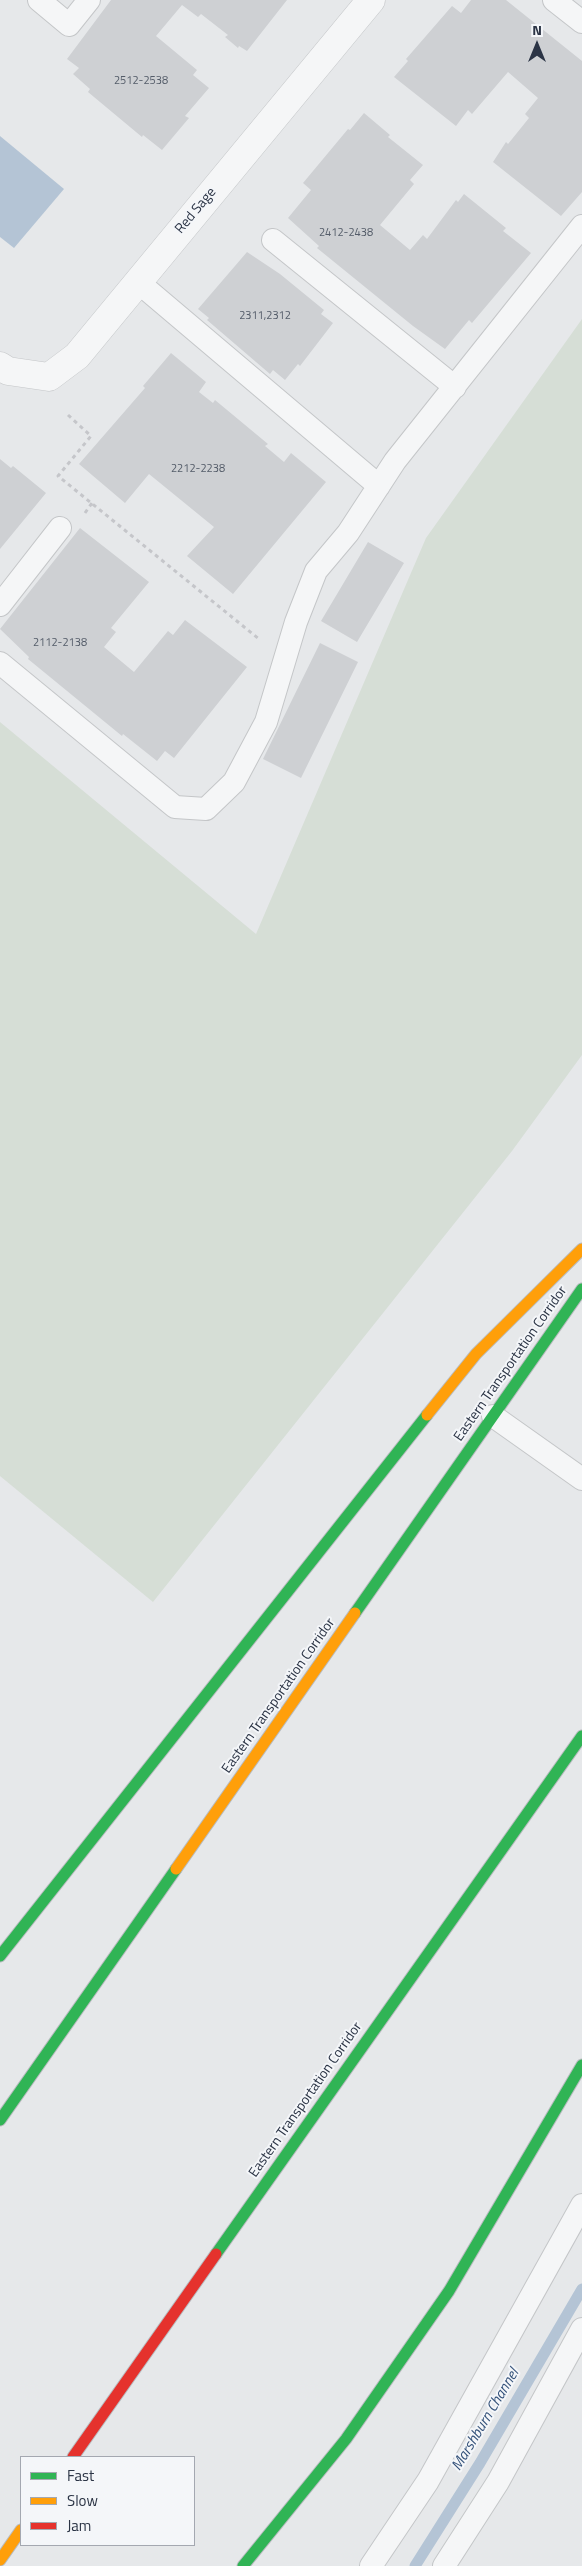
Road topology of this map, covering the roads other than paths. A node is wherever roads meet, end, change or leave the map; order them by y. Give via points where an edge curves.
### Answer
1 (39, 0) edge
2 (89, 0) edge
3 (371, 0) edge
4 (554, 0) edge
5 (582, 22) edge
6 (582, 226) edge
7 (273, 240) dead end
8 (138, 282) junction
9 (0, 366) edge
10 (454, 387) junction
11 (379, 486) junction
12 (60, 528) dead end
13 (0, 605) edge
14 (0, 663) edge
15 (582, 1249) edge
16 (582, 1289) edge
17 (493, 1416) junction
18 (582, 1480) edge
19 (582, 1736) edge
20 (0, 1956) edge
21 (582, 2065) edge
22 (0, 2120) edge
23 (582, 2205) edge
24 (582, 2329) edge
25 (74, 2456) edge
26 (20, 2531) edge
27 (0, 2560) edge
28 (243, 2566) edge
29 (371, 2566) edge
30 (444, 2566) edge

1 - 2 lane via 69,25
3 - 8 street, Red Sage
4 - 5 lane
6 - 10 lane
7 - 10 lane
8 - 9 street, Red Sage via 76,356 49,377 8,371
8 - 11 lane
10 - 11 lane
11 - 14 lane via 348,533 316,572 296,622 261,731 234,782 206,809 175,807
12 - 13 lane
15 - 20 highway via 476,1354
16 - 17 highway, Eastern Transportation Corridor
17 - 18 lane
17 - 22 highway, Eastern Transportation Corridor
19 - 25 highway, Eastern Transportation Corridor
21 - 28 highway via 449,2291 346,2439
23 - 29 lane via 428,2481
24 - 30 lane via 498,2482
26 - 27 highway

